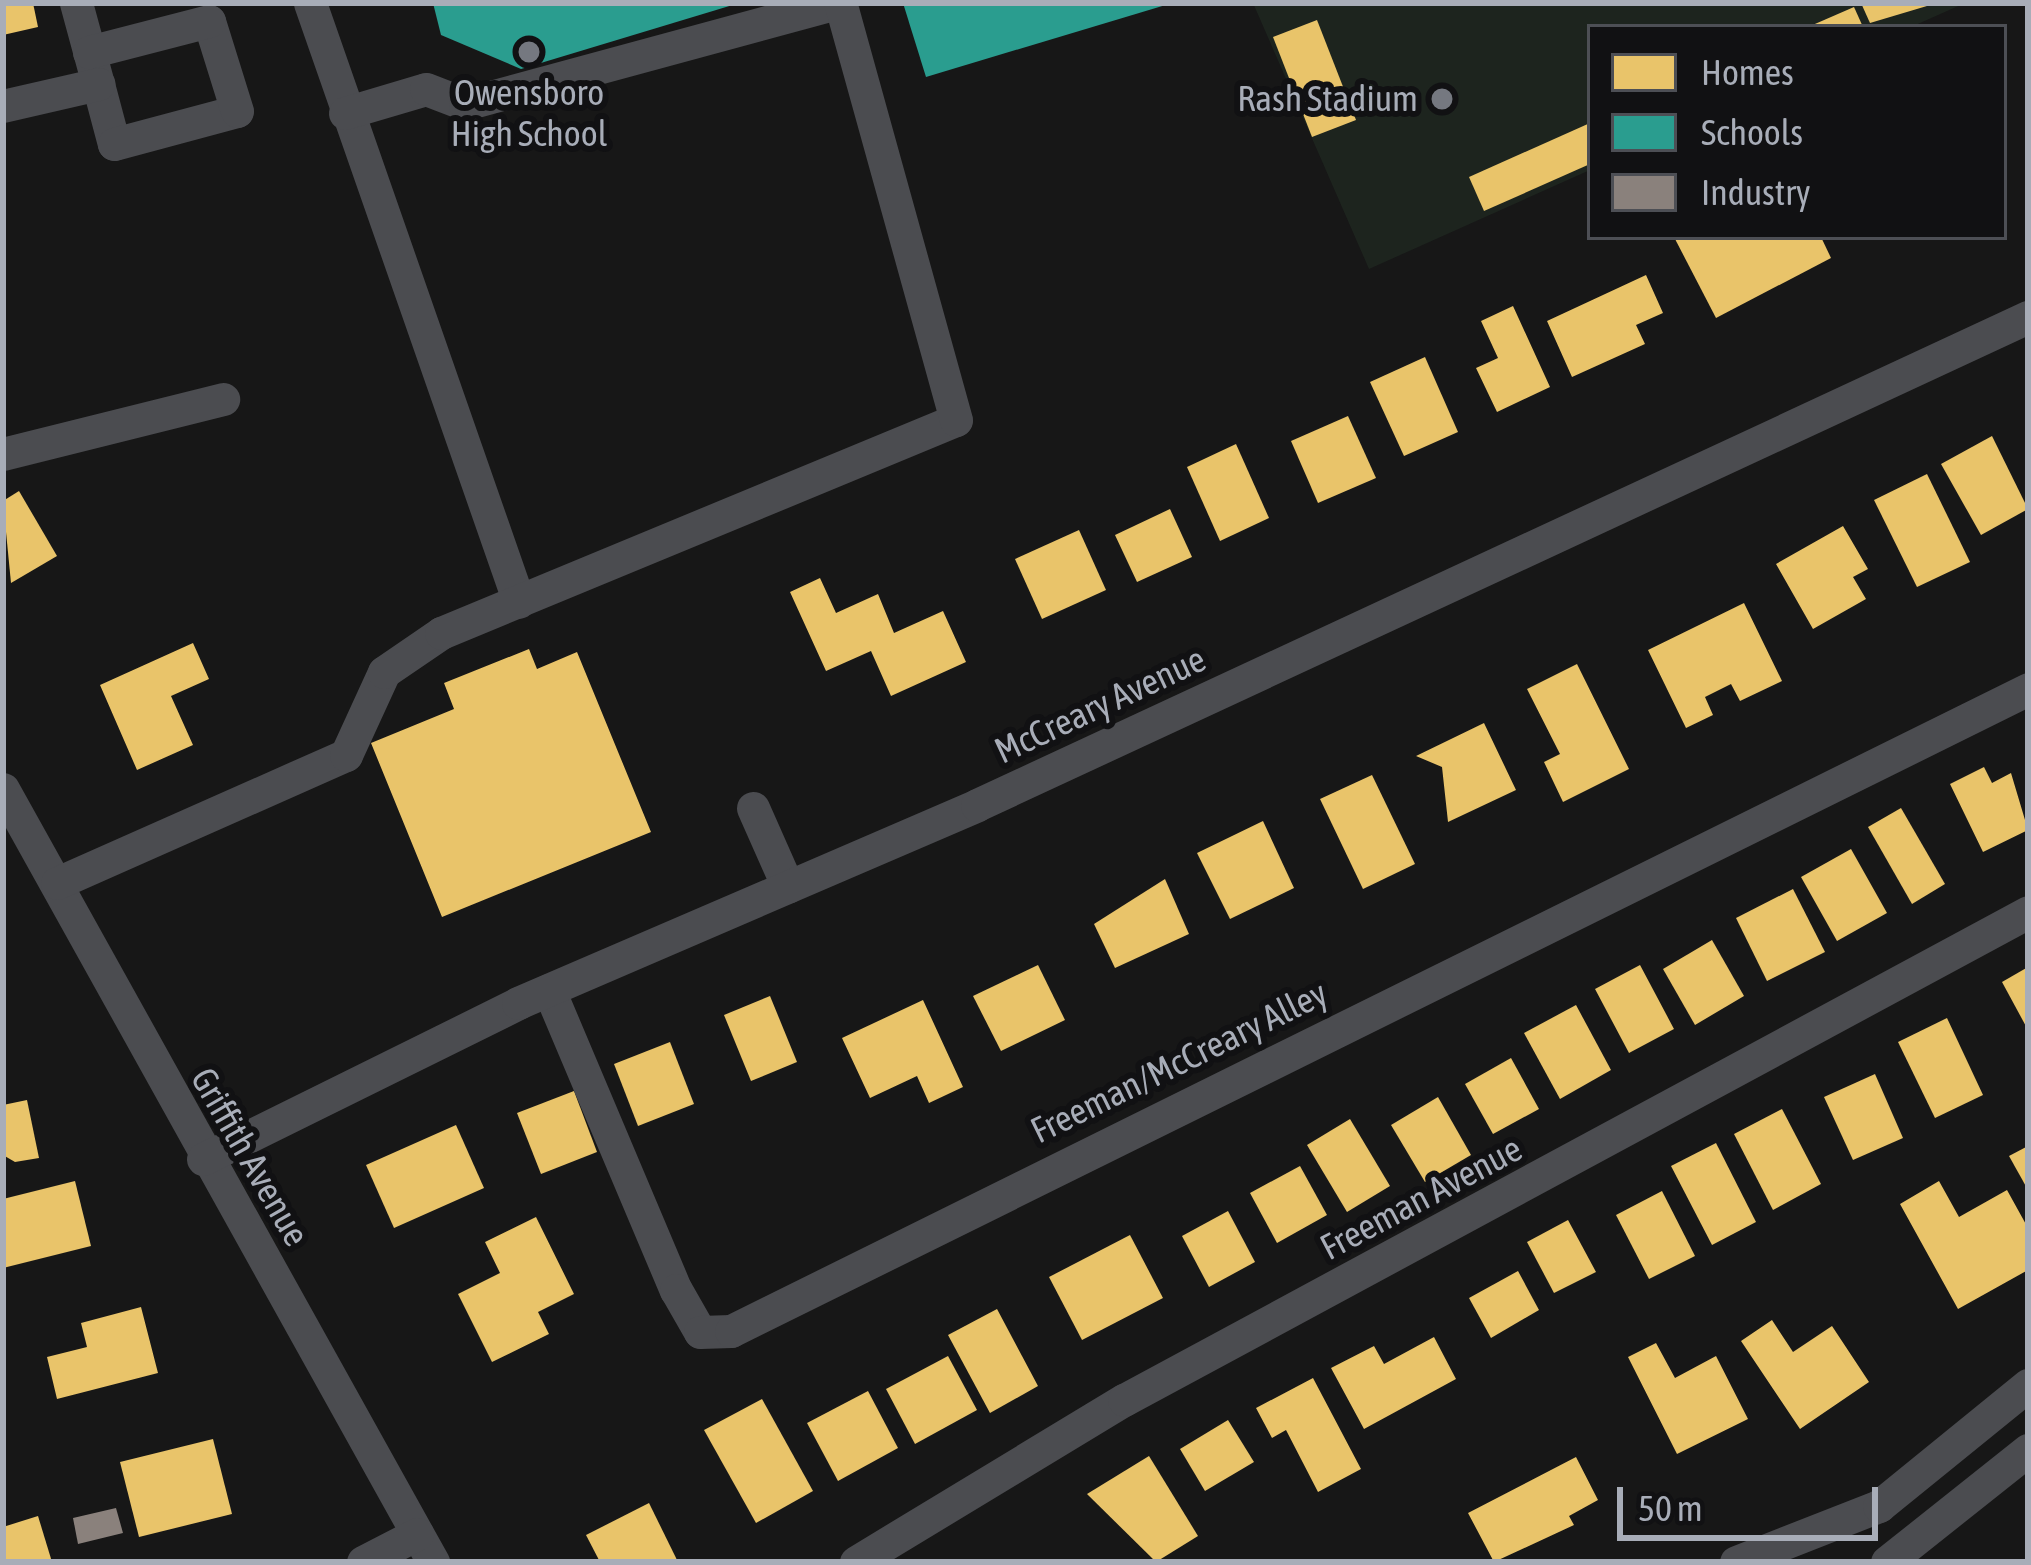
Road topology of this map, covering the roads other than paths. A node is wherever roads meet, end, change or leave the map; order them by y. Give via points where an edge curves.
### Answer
1 (76, 3) edge
2 (310, 3) edge
3 (839, 3) edge
4 (3, 106) edge
5 (345, 113) junction
6 (2028, 317) edge
7 (223, 399) dead end
8 (3, 454) edge
9 (519, 602) junction
10 (2028, 689) edge
11 (3, 789) edge
12 (753, 808) dead end
13 (57, 883) junction
14 (788, 887) junction
15 (2028, 912) edge
16 (549, 990) junction
17 (203, 1159) junction
18 (2028, 1384) edge
19 (2028, 1450) edge
20 (1905, 1485) junction
21 (1935, 1529) junction
22 (425, 1548) edge
23 (363, 1562) edge
24 (856, 1562) edge
25 (1736, 1562) edge
26 (1887, 1562) edge

1 - 4 street via 93,68
2 - 5 street
3 - 5 street via 465,104 426,89
3 - 9 street via 956,420
5 - 9 street
6 - 14 street, McCreary Avenue
7 - 8 street
9 - 13 street via 409,651 384,672 346,755 292,787
10 - 16 street, Freeman/McCreary Alley via 731,1330 700,1332 676,1290
11 - 13 street, Griffith Avenue
12 - 14 street
13 - 17 street, Griffith Avenue
14 - 16 street, McCreary Avenue
15 - 24 street, Freeman Avenue via 1124,1400
16 - 17 street, McCreary Avenue
17 - 22 street, Griffith Avenue
18 - 20 street
19 - 21 street
20 - 21 street
20 - 25 street via 1831,1532
21 - 26 street
22 - 23 street

